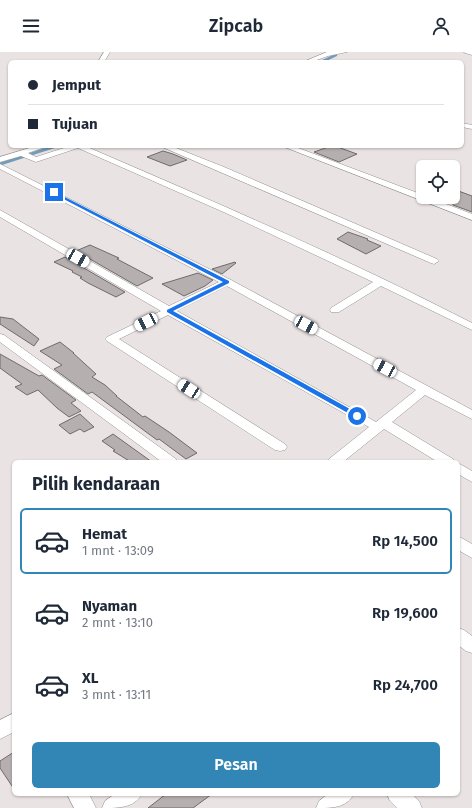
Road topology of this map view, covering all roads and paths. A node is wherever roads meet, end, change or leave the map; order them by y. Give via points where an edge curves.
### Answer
1 (467, 52) edge
2 (328, 53) edge
3 (341, 53) edge
4 (472, 53) edge
5 (311, 60) edge
6 (38, 148) edge
7 (72, 148) edge
8 (83, 148) edge
9 (169, 148) edge
10 (292, 148) edge
11 (23, 153) edge
12 (0, 160) edge
13 (0, 166) edge
14 (0, 213) edge
15 (472, 217) edge
16 (434, 261) dead end
17 (227, 282) junction
18 (381, 282) junction
19 (335, 310) dead end
20 (169, 311) junction
21 (472, 327) edge
22 (0, 337) edge
23 (425, 389) junction
24 (472, 415) edge
25 (376, 422) junction
26 (280, 447) dead end
27 (168, 460) edge
28 (337, 460) edge
29 (444, 460) edge
30 (460, 469) edge
31 (472, 477) edge
32 (460, 543) edge
33 (472, 552) edge
34 (460, 637) edge
35 (472, 646) edge
36 (12, 723) edge
37 (0, 730) edge
38 (78, 796) edge
39 (129, 796) edge
40 (341, 796) edge
41 (399, 796) edge
42 (86, 808) edge
43 (112, 808) edge
44 (326, 808) edge
45 (412, 808) edge

1 - 4 street
2 - 3 street
2 - 5 street
6 - 11 street
7 - 11 street via 36,160
8 - 18 street via 231,212
9 - 16 street
10 - 15 street
11 - 12 street
13 - 17 street
14 - 20 street
17 - 20 street
17 - 23 street
18 - 19 street
18 - 21 street
20 - 25 street
20 - 26 street via 111,339
22 - 27 street
23 - 24 street
23 - 25 street
25 - 28 street
25 - 29 street
30 - 31 street
32 - 33 street
34 - 35 street
36 - 37 street
38 - 42 street
39 - 43 street
40 - 44 street
41 - 45 street

